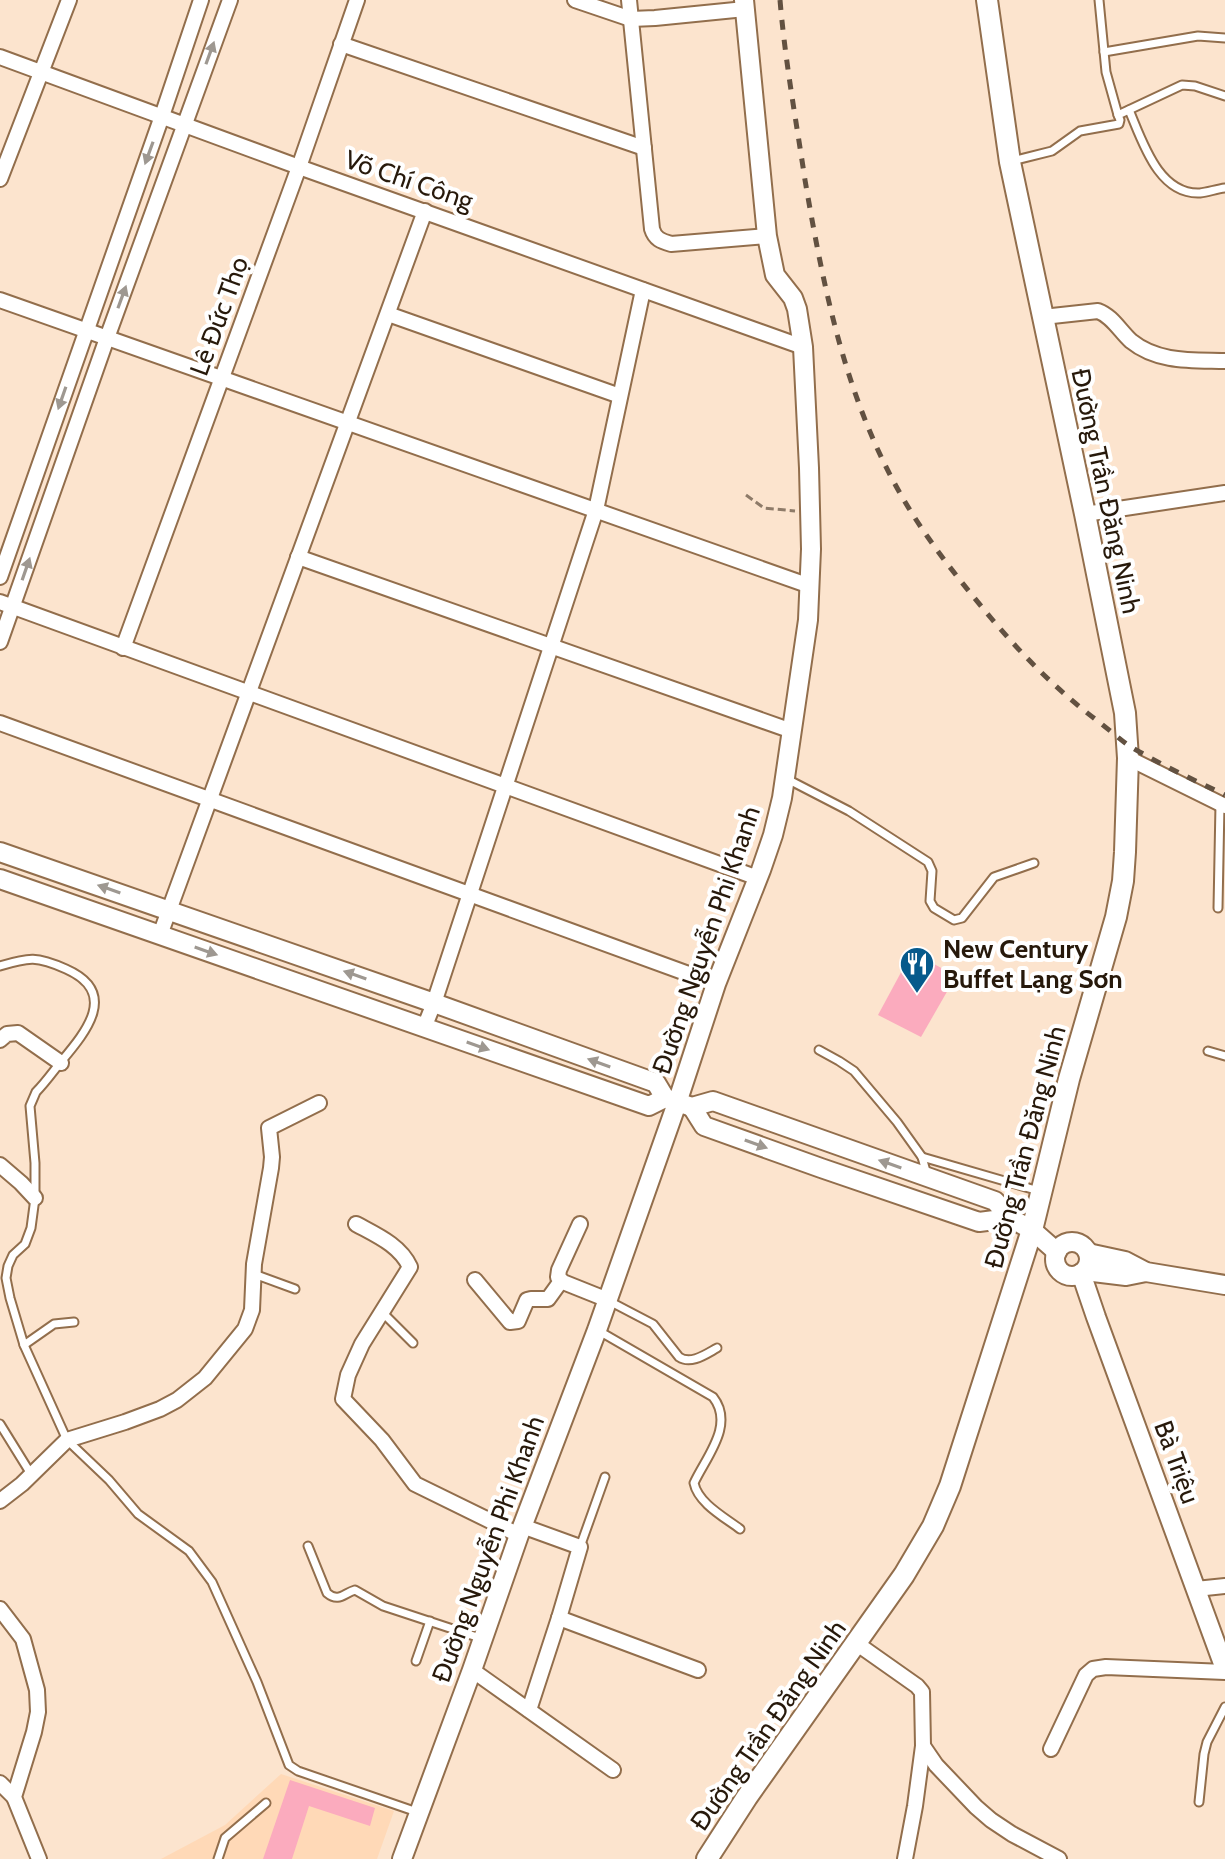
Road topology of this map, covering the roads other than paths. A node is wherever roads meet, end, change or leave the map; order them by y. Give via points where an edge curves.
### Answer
1 (69, 0) edge
2 (201, 0) edge
3 (230, 0) edge
4 (357, 0) edge
5 (575, 0) edge
6 (629, 0) edge
7 (987, 0) edge
8 (1099, 0) edge
9 (744, 4) edge
10 (631, 19) junction
11 (1225, 38) edge
12 (341, 44) junction
13 (1104, 52) junction
14 (0, 57) edge
15 (40, 72) junction
16 (1225, 96) edge
17 (1129, 110) junction
18 (1118, 115) junction
19 (162, 116) junction
20 (185, 124) junction
21 (644, 148) junction
22 (1010, 162) junction
23 (299, 167) junction
24 (0, 179) edge
25 (1225, 188) edge
26 (425, 211) junction
27 (767, 236) junction
28 (643, 290) junction
29 (0, 300) edge
30 (388, 314) junction
31 (1043, 317) junction
32 (86, 330) junction
33 (107, 338) junction
34 (803, 347) junction
35 (1225, 361) edge
36 (222, 378) junction
37 (620, 396) junction
38 (348, 422) junction
39 (1225, 493) edge
40 (596, 510) junction
41 (1085, 514) junction
42 (298, 557) junction
43 (0, 577) edge
44 (810, 586) junction
45 (6, 605) edge
46 (0, 642) edge
47 (551, 646) junction
48 (123, 648) junction
49 (248, 694) junction
50 (0, 723) edge
51 (792, 731) junction
52 (1128, 758) junction
53 (785, 778) junction
54 (505, 786) junction
55 (210, 799) junction
56 (1222, 805) edge
57 (0, 852) edge
58 (1034, 863) dead end
59 (758, 878) junction
60 (0, 879) edge
61 (470, 894) junction
62 (1218, 908) dead end
63 (169, 910) junction
64 (160, 935) junction
65 (0, 966) edge
66 (716, 984) junction
67 (434, 1003) junction
68 (424, 1028) junction
69 (0, 1040) edge
70 (819, 1050) dead end
71 (1208, 1051) dead end
72 (1225, 1056) edge
73 (61, 1063) junction
74 (319, 1103) dead end
75 (678, 1103) junction
76 (922, 1157) junction
77 (0, 1165) edge
78 (927, 1177) junction
79 (1042, 1192) junction
80 (35, 1198) junction
81 (1010, 1218) junction
82 (356, 1224) dead end
83 (580, 1224) dead end
84 (1032, 1230) junction
85 (1057, 1252) junction
86 (1085, 1266) junction
87 (254, 1274) junction
88 (475, 1280) dead end
89 (561, 1281) junction
90 (1225, 1285) edge
91 (295, 1289) dead end
92 (608, 1300) junction
93 (382, 1312) junction
94 (74, 1322) dead end
95 (597, 1330) junction
96 (413, 1343) dead end
97 (24, 1345) junction
98 (717, 1348) dead end
99 (0, 1424) edge
100 (67, 1440) junction
101 (31, 1474) junction
102 (605, 1477) dead end
103 (0, 1501) edge
104 (740, 1529) dead end
105 (520, 1531) junction
106 (308, 1546) dead end
107 (580, 1547) junction
108 (1225, 1586) edge
109 (1196, 1589) junction
110 (0, 1609) edge
111 (559, 1618) junction
112 (430, 1621) junction
113 (482, 1639) junction
114 (856, 1643) junction
115 (416, 1661) dead end
116 (472, 1670) junction
117 (698, 1670) dead end
118 (1225, 1671) edge
119 (1225, 1707) edge
120 (529, 1710) junction
121 (923, 1746) junction
122 (1051, 1749) dead end
123 (613, 1770) dead end
124 (0, 1783) edge
125 (14, 1797) junction
126 (1199, 1802) dead end
127 (266, 1803) dead end
128 (419, 1813) junction
129 (39, 1859) edge
130 (218, 1859) edge
131 (402, 1859) edge
132 (707, 1859) edge
133 (905, 1859) edge
134 (1059, 1859) edge

1 - 15 street
2 - 19 street
20 -> 3 street
4 - 12 street, Lê Đức Thọ
5 - 10 street
6 - 10 street
7 - 22 main road, Đường Trần Đăng Ninh
8 - 13 lane
9 - 10 street
9 - 27 street, Đường Nguyễn Phi Khanh
10 - 21 street
11 - 13 lane via 1198,36
12 - 21 street
12 - 23 street, Lê Đức Thọ
13 - 18 lane
14 - 15 street, Võ Chí Công
15 - 19 street, Võ Chí Công
15 - 24 street
16 - 17 lane via 1182,85
17 - 18 lane
17 - 25 lane via 1147,152 1169,182 1199,193
18 - 22 lane via 1119,124 1080,131 1052,151
19 - 20 street, Võ Chí Công
19 -> 32 street
20 - 23 street, Võ Chí Công
33 -> 20 street
21 - 27 street via 652,229 658,240 671,244
22 - 31 main road, Đường Trần Đăng Ninh
23 - 26 street, Võ Chí Công
23 - 36 street, Lê Đức Thọ
26 - 28 street, Võ Chí Công
26 - 30 street
27 - 34 street, Đường Nguyễn Phi Khanh via 775,275 797,309
28 - 34 street, Võ Chí Công
28 - 37 street
29 - 32 street
30 - 37 street
30 - 38 street
31 - 35 street via 1098,311 1150,352 1176,360
31 - 41 main road, Đường Trần Đăng Ninh
32 - 33 street
32 -> 43 street
33 - 36 street
45 -> 33 street
34 - 44 street, Đường Nguyễn Phi Khanh
36 - 38 street
36 - 48 street, Lê Đức Thọ
37 - 40 street
38 - 40 street
38 - 42 street
39 - 41 street
40 - 44 street
40 - 47 street
41 - 52 main road, Đường Trần Đăng Ninh via 1125,713
42 - 47 street
42 - 49 street
44 - 51 street, Đường Nguyễn Phi Khanh
45 - 46 street
45 - 48 street
47 - 51 street
47 - 54 street
48 - 49 street
49 - 54 street
49 - 55 street
50 - 55 street
51 - 53 street, Đường Nguyễn Phi Khanh
52 - 56 street
52 - 79 main road, Đường Trần Đăng Ninh via 1123,881 1116,917
53 - 58 lane via 928,862 930,901 954,920 962,918 994,877
53 - 59 street, Đường Nguyễn Phi Khanh
54 - 59 street
54 - 61 street
55 - 61 street
55 - 63 street
56 - 62 lane
63 -> 57 street
59 - 66 street, Đường Nguyễn Phi Khanh
60 - 64 street
61 - 66 street
61 - 67 street
63 - 64 street
67 -> 63 street
64 -> 68 street
65 - 73 lane via 39,959 90,985 92,1018
66 - 75 street, Đường Nguyễn Phi Khanh
67 - 68 street
75 -> 67 street via 656,1083
68 -> 75 street via 649,1106
69 - 73 street via 18,1033
70 - 76 lane via 854,1071
71 - 72 lane
73 - 80 lane via 31,1102
74 - 87 street via 269,1128 272,1157
78 -> 75 street via 713,1101
75 -> 81 street via 704,1126 821,1168 979,1222
75 - 92 street, Đường Nguyễn Phi Khanh
76 - 78 lane
76 - 79 lane
77 - 80 street
78 - 81 street via 995,1201
79 - 84 main road, Đường Trần Đăng Ninh
80 - 97 lane via 29,1237 13,1255 6,1278
81 - 84 street
82 - 93 street via 388,1242 409,1264
83 - 89 street via 559,1270
84 - 85 street
84 - 114 main road, Đường Trần Đăng Ninh via 943,1505 920,1550
85 - 86 street via 1059,1269 1069,1276
85 - 86 street via 1072,1242 1084,1246
86 - 90 street via 1125,1261 1146,1272
86 - 109 street, Bà Triệu via 1096,1317
87 - 91 lane
87 - 100 street via 245,1329 205,1378 160,1409
88 - 89 street via 514,1323 527,1300 548,1299
89 - 92 street
92 - 95 street, Đường Nguyễn Phi Khanh
92 - 98 lane via 653,1324 684,1360
93 - 96 lane
93 - 105 street via 352,1363 343,1399 415,1484
94 - 97 lane via 54,1324
95 - 104 lane via 718,1403 719,1431 695,1489
95 - 105 street, Đường Nguyễn Phi Khanh
97 - 100 lane
99 - 101 lane
100 - 101 street
100 - 128 lane via 138,1514 189,1551 212,1582 289,1765
101 - 103 street
102 - 107 lane
105 - 107 street
105 - 113 street, Đường Nguyễn Phi Khanh
106 - 112 lane via 332,1597 355,1590 383,1606
107 - 111 street
108 - 109 street
109 - 118 street, Bà Triệu
110 - 125 street via 23,1639 37,1690 34,1732
111 - 117 street
111 - 120 street
112 - 113 lane
112 - 115 lane
113 - 116 street, Đường Nguyễn Phi Khanh
114 - 121 street via 922,1692
114 - 132 main road, Đường Trần Đăng Ninh
116 - 120 street
116 - 128 street, Đường Nguyễn Phi Khanh
118 - 122 street via 1093,1669
119 - 126 lane via 1207,1742
120 - 123 street
121 - 133 street
121 - 134 street via 949,1781 991,1820
124 - 125 street
125 - 129 street
127 - 130 lane via 225,1838
128 - 131 street, Đường Nguyễn Phi Khanh

